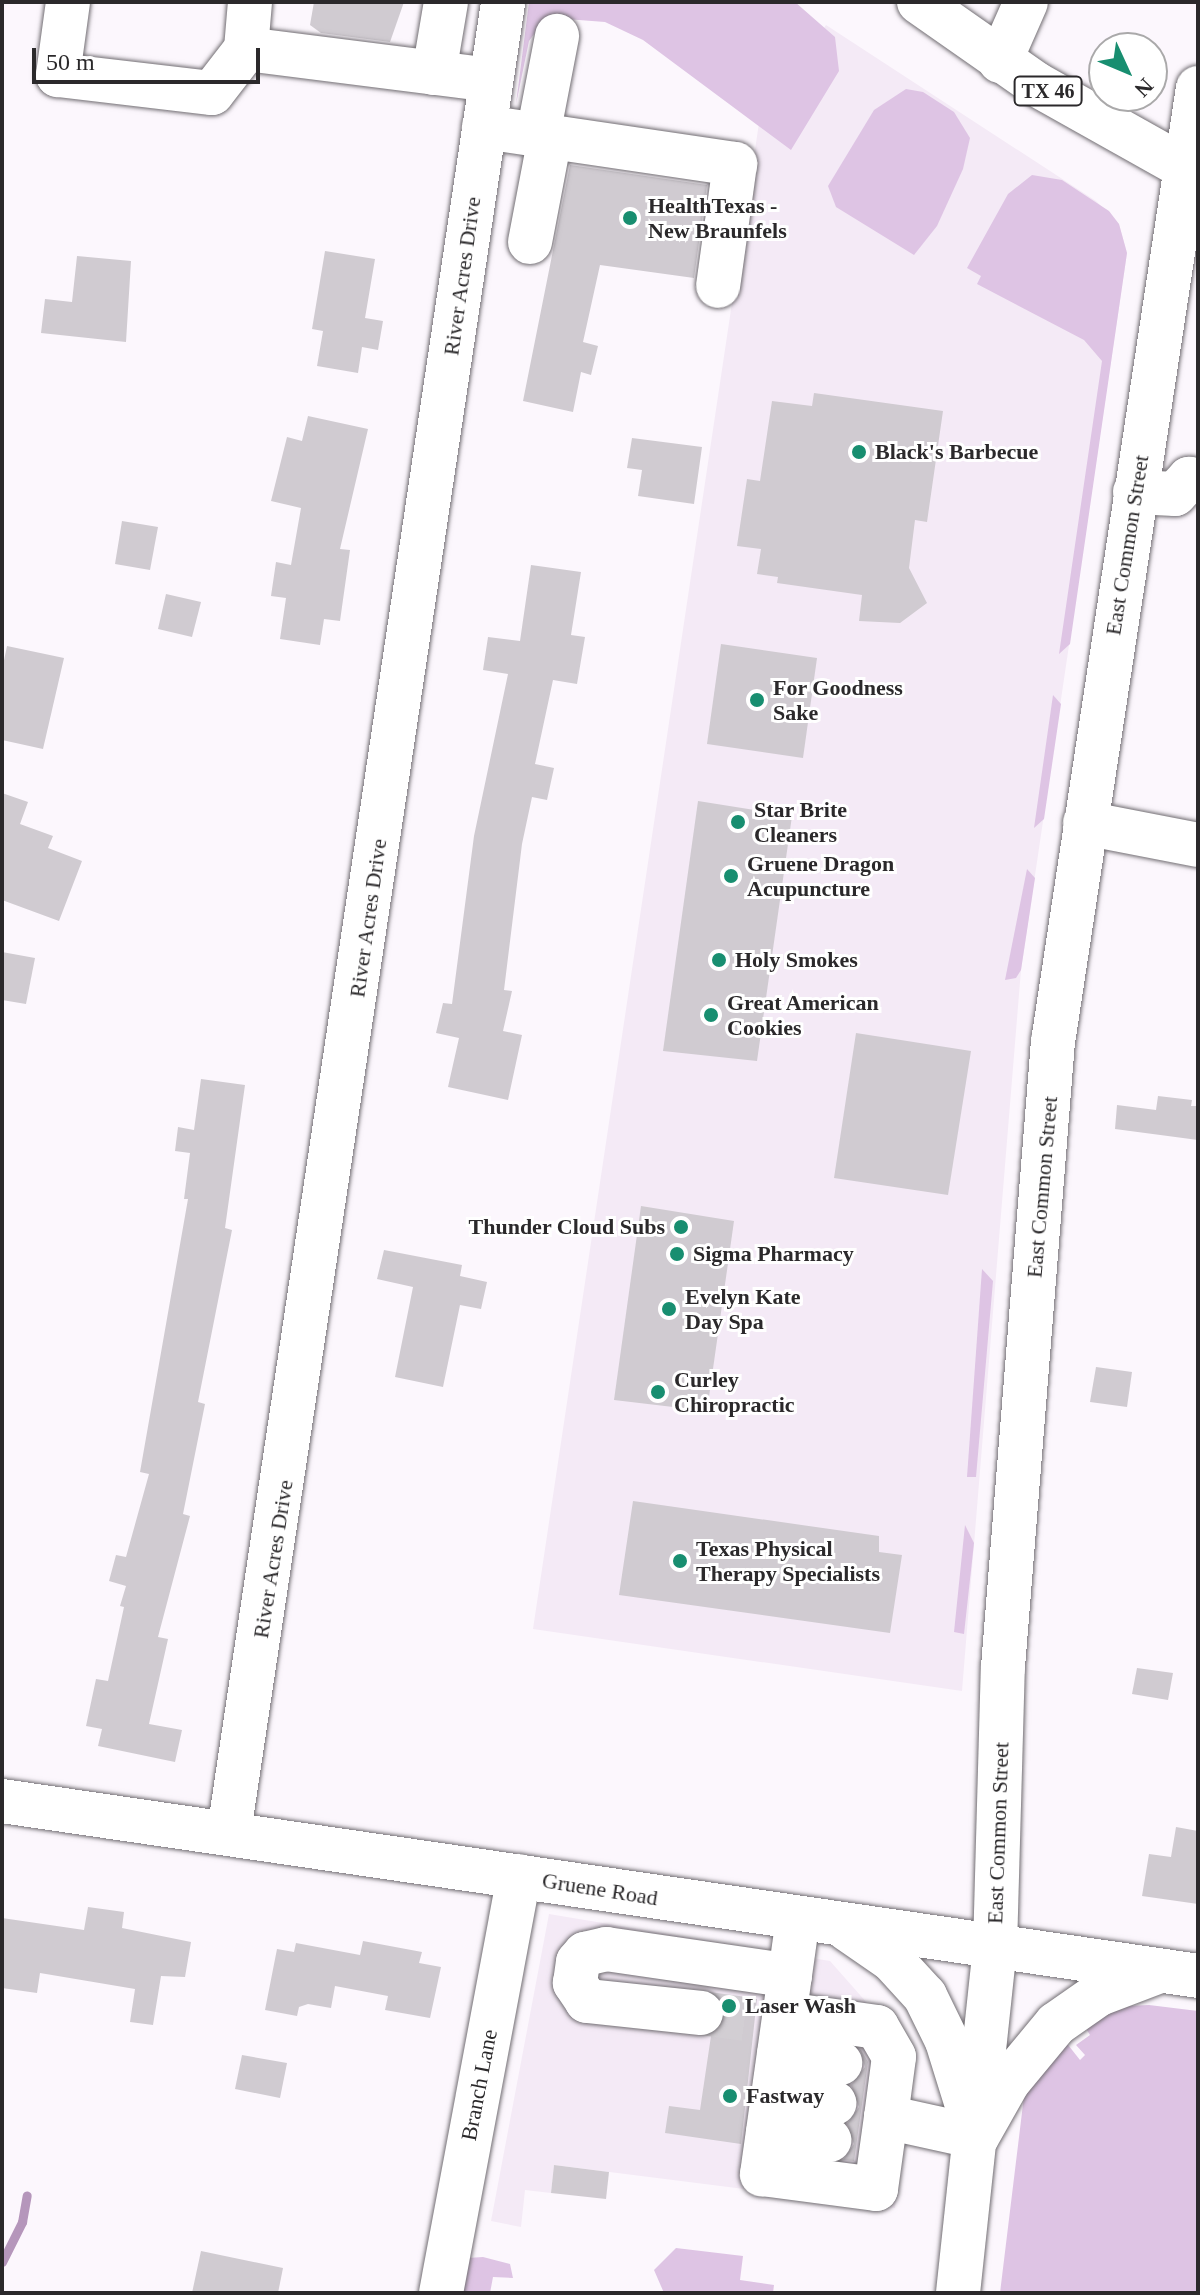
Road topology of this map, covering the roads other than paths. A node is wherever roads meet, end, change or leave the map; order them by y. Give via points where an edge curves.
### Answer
1 (68, 2) edge
2 (250, 2) edge
3 (446, 2) edge
4 (503, 2) edge
5 (919, 2) edge
6 (1026, 2) edge
7 (557, 36) dead end
8 (246, 49) junction
9 (1000, 61) junction
10 (434, 73) junction
11 (491, 80) junction
12 (1198, 88) edge
13 (484, 127) junction
14 (544, 136) junction
15 (1192, 171) edge
16 (530, 242) dead end
17 (718, 286) dead end
18 (1177, 493) edge
19 (1085, 823) junction
20 (1198, 845) edge
21 (2, 1801) edge
22 (229, 1832) junction
23 (519, 1876) junction
24 (818, 1921) junction
25 (995, 1948) junction
26 (1179, 1973) edge
27 (701, 2013) tunnel mouth
28 (775, 2056) junction
29 (862, 2106) junction
30 (977, 2137) junction
31 (441, 2293) edge
32 (958, 2293) edge

1 - 8 street via 58,75 212,93
2 - 8 street
3 - 10 street
4 - 11 street, River Acres Drive
5 - 9 street, TX 46
6 - 9 street
7 - 14 street
8 - 10 street
9 - 15 street, TX 46
10 - 11 street
11 - 13 street, River Acres Drive
12 - 15 street, East Common Street
13 - 14 street
13 - 22 street, River Acres Drive
14 - 16 street
14 - 17 street via 735,164
15 - 18 street, East Common Street
18 - 19 street, East Common Street
19 - 20 street
19 - 25 street, East Common Street via 1053,1042 1007,1620
21 - 22 street, Gruene Road
22 - 23 street, Gruene Road
23 - 24 street, Gruene Road
23 - 31 street, Branch Lane
24 - 25 street, Gruene Road
24 - 28 street
24 - 30 street via 875,1945 925,1996 947,2041
25 - 26 street, Gruene Road
25 - 30 street, East Common Street
26 - 30 street via 1099,1994 1056,2024 1008,2082
27 - 28 street via 587,2001 575,1983 578,1962 585,1954 606,1949
28 - 29 street
28 - 29 street via 877,2027
28 - 29 street via 762,2174 876,2189
29 - 30 street
30 - 32 street, East Common Street

